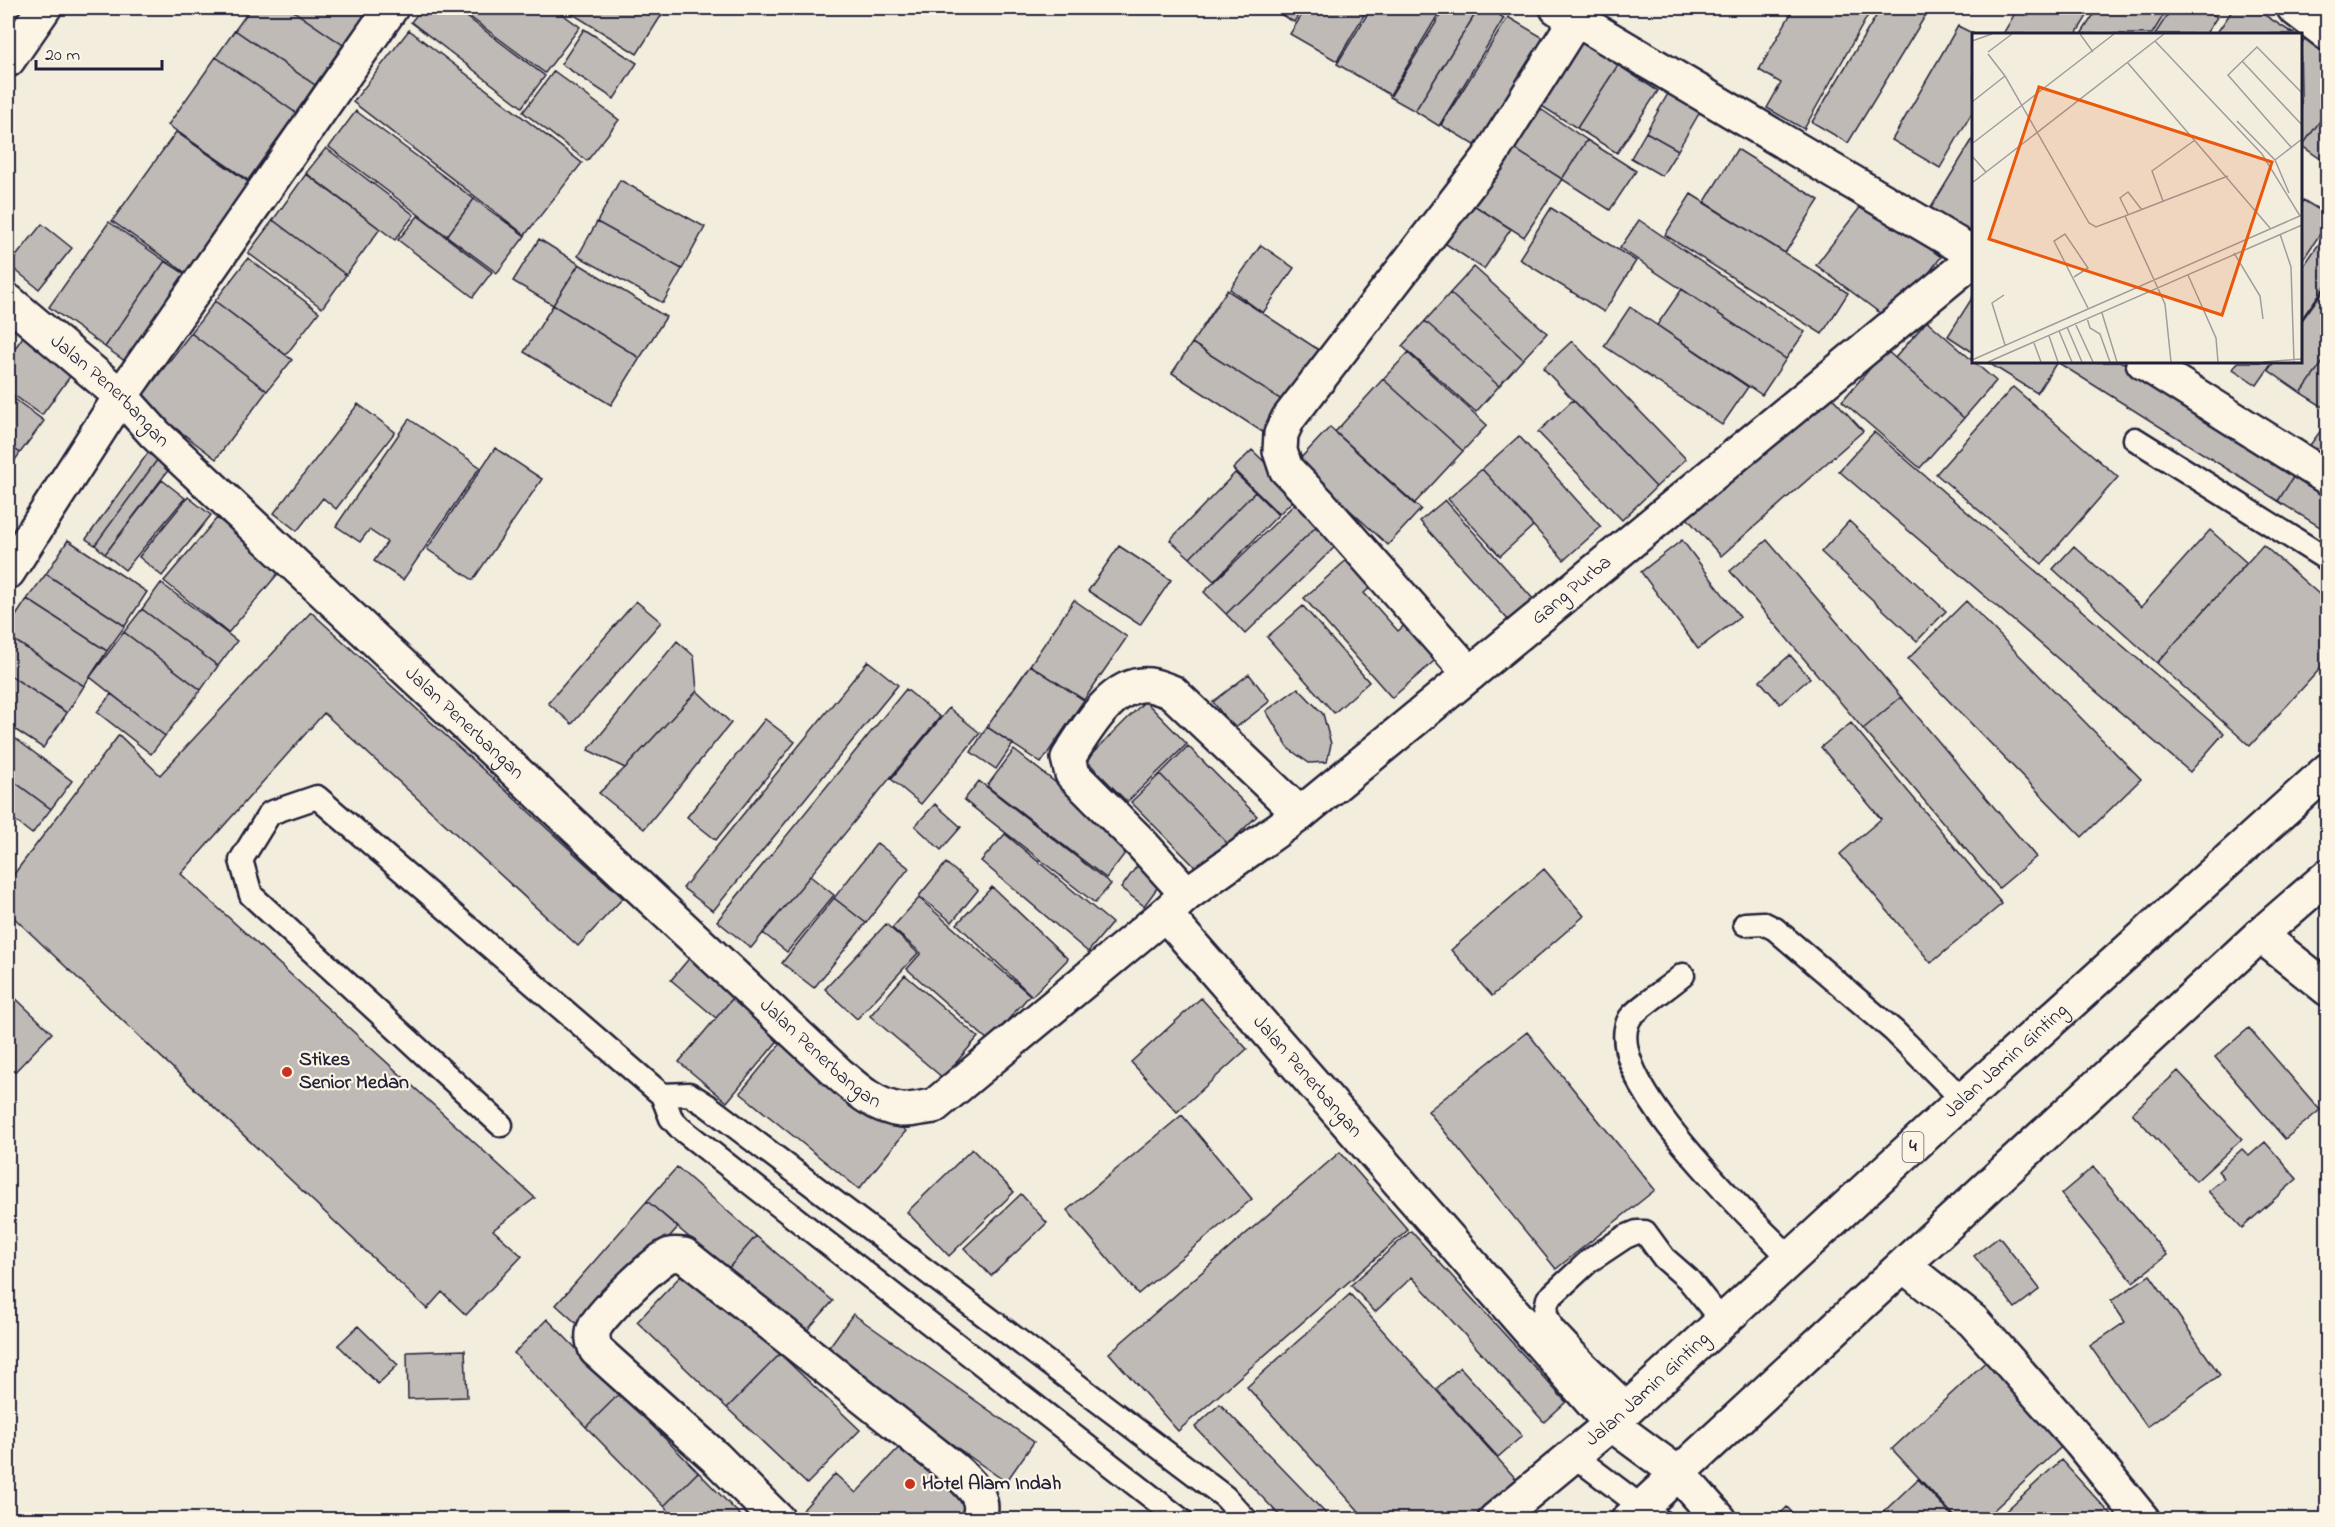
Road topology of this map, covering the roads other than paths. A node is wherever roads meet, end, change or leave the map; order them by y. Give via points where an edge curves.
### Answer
1 (392, 8) edge
2 (2294, 8) edge
3 (40, 10) edge
4 (1566, 13) edge
5 (2328, 34) edge
6 (8, 60) edge
7 (1972, 255) edge
8 (1972, 258) edge
9 (8, 301) edge
10 (2145, 363) edge
11 (121, 396) junction
12 (2135, 439) dead end
13 (2328, 478) edge
14 (2328, 560) edge
15 (8, 572) edge
16 (1470, 674) junction
17 (2328, 770) edge
18 (1300, 814) junction
19 (2328, 876) edge
20 (1176, 904) junction
21 (1745, 924) dead end
22 (2260, 935) junction
23 (1683, 975) dead end
24 (2328, 989) edge
25 (662, 1095) junction
26 (1963, 1100) junction
27 (501, 1125) dead end
28 (1791, 1259) junction
29 (1904, 1266) junction
30 (1722, 1321) junction
31 (1621, 1415) junction
32 (1573, 1455) junction
33 (1679, 1474) junction
34 (1643, 1515) edge
35 (778, 1520) edge
36 (978, 1520) edge
37 (1181, 1520) edge
38 (1246, 1520) edge
39 (1495, 1520) edge
40 (1720, 1520) edge
41 (2144, 1520) edge

1 - 11 main road
2 - 5 main road
3 - 6 main road
4 - 7 main road
4 - 16 main road via 1488,159 1288,419 1281,434 1280,451 1286,469
8 - 16 main road, Gang Purba
9 - 11 main road, Jalan Penerbangan
10 - 13 main road
11 - 15 main road
11 - 20 main road, Jalan Penerbangan via 155,434 830,1066 878,1103 901,1110 934,1106
12 - 14 lane
16 - 18 main road, Gang Purba
17 - 26 main road, Jalan Jamin Ginting / 4
18 - 20 main road, Gang Purba
18 - 20 main road via 1172,692 1148,685 1122,690 1094,718 1068,758 1068,766 1087,791 1140,842
19 - 22 main road
20 - 31 main road, Jalan Penerbangan
21 - 26 lane via 1758,922 1775,929 1894,1031
22 - 24 main road
22 - 29 main road
23 - 28 lane via 1630,1018 1626,1037 1628,1059 1656,1111 1714,1181
25 - 27 lane via 317,797 270,813 241,860 251,895
25 - 37 lane via 671,1118 680,1128
25 - 38 lane via 689,1094 708,1106 1225,1497
26 - 28 main road, Jalan Jamin Ginting / 4
28 - 30 main road, Jalan Jamin Ginting / 4
29 - 33 main road
29 - 41 main road via 1973,1321
30 - 31 main road, Jalan Jamin Ginting / 4
30 - 31 lane via 1645,1232 1625,1237 1589,1261 1548,1299 1545,1312 1552,1328
31 - 32 main road, Jalan Jamin Ginting / 4
31 - 33 main road, Jalan Penerbangan
32 - 34 lane
32 - 39 main road, Jalan Jamin Ginting / 4
33 - 34 main road
33 - 40 main road, Jalan Penerbangan
35 - 36 main road via 715,1457 596,1350 592,1339 602,1318 670,1255 684,1255 955,1470 974,1487 982,1502

